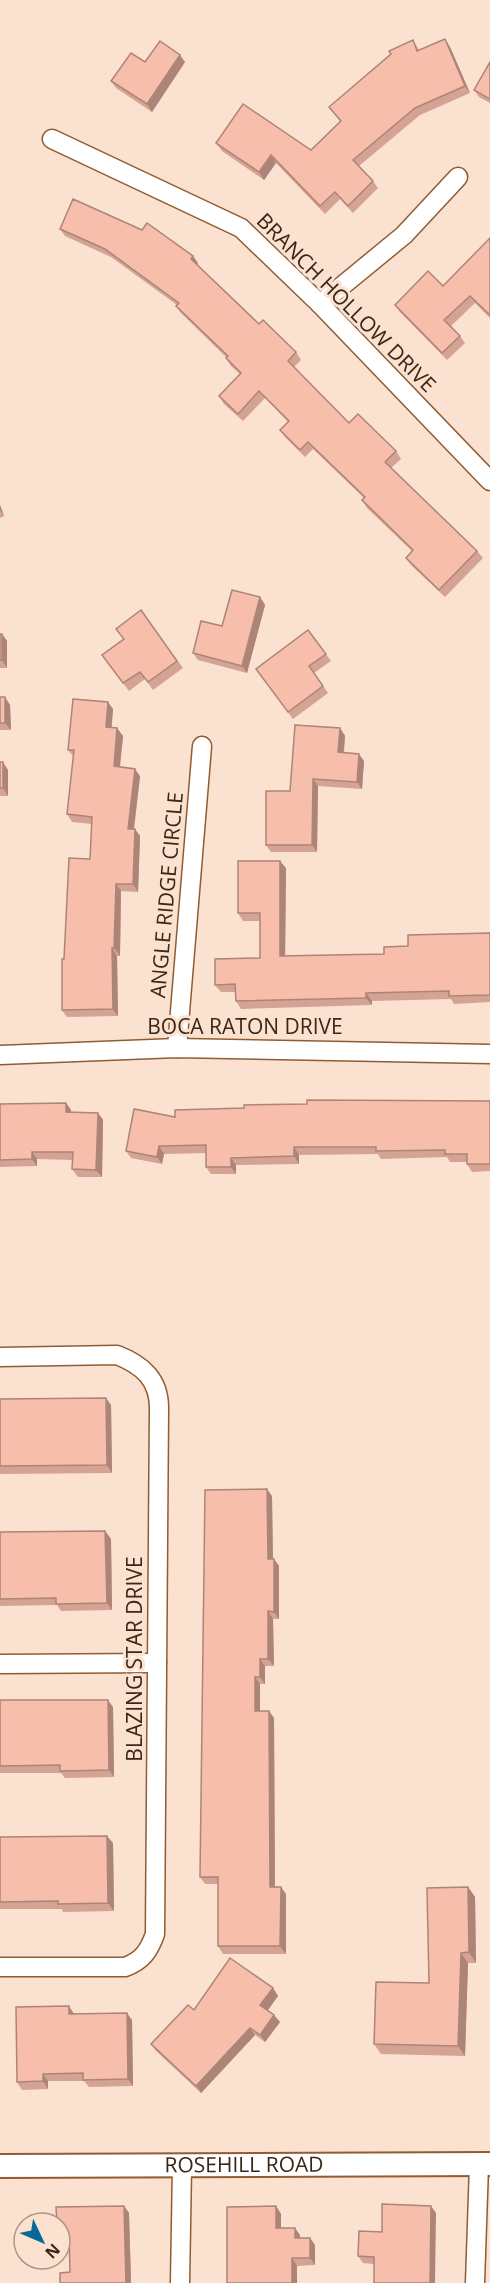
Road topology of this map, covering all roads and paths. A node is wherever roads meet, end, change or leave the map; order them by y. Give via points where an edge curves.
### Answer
1 (52, 139) dead end
2 (458, 177) dead end
3 (320, 304) junction
4 (490, 481) edge
5 (202, 746) dead end
6 (177, 1048) junction
7 (490, 1054) edge
8 (0, 1055) edge
9 (0, 1357) edge
10 (157, 1663) junction
11 (0, 1664) edge
12 (0, 1967) edge
13 (485, 2165) edge
14 (0, 2166) edge
15 (182, 2167) junction
16 (180, 2283) edge
17 (475, 2283) edge

1 - 3 street, BRANCH HOLLOW DRIVE via 241,228
2 - 3 street via 404,235
3 - 4 street, BRANCH HOLLOW DRIVE
5 - 6 street, ANGLE RIDGE CIRCLE
6 - 7 street, BOCA RATON DRIVE
6 - 8 street, BOCA RATON DRIVE
9 - 10 street, BLAZING STAR DRIVE via 117,1356 142,1368 153,1379 159,1393
10 - 11 street
10 - 12 street, BLAZING STAR DRIVE via 155,1934 145,1954 137,1963 125,1967
13 - 15 street, ROSEHILL ROAD
13 - 17 street
14 - 15 street, ROSEHILL ROAD
15 - 16 street

